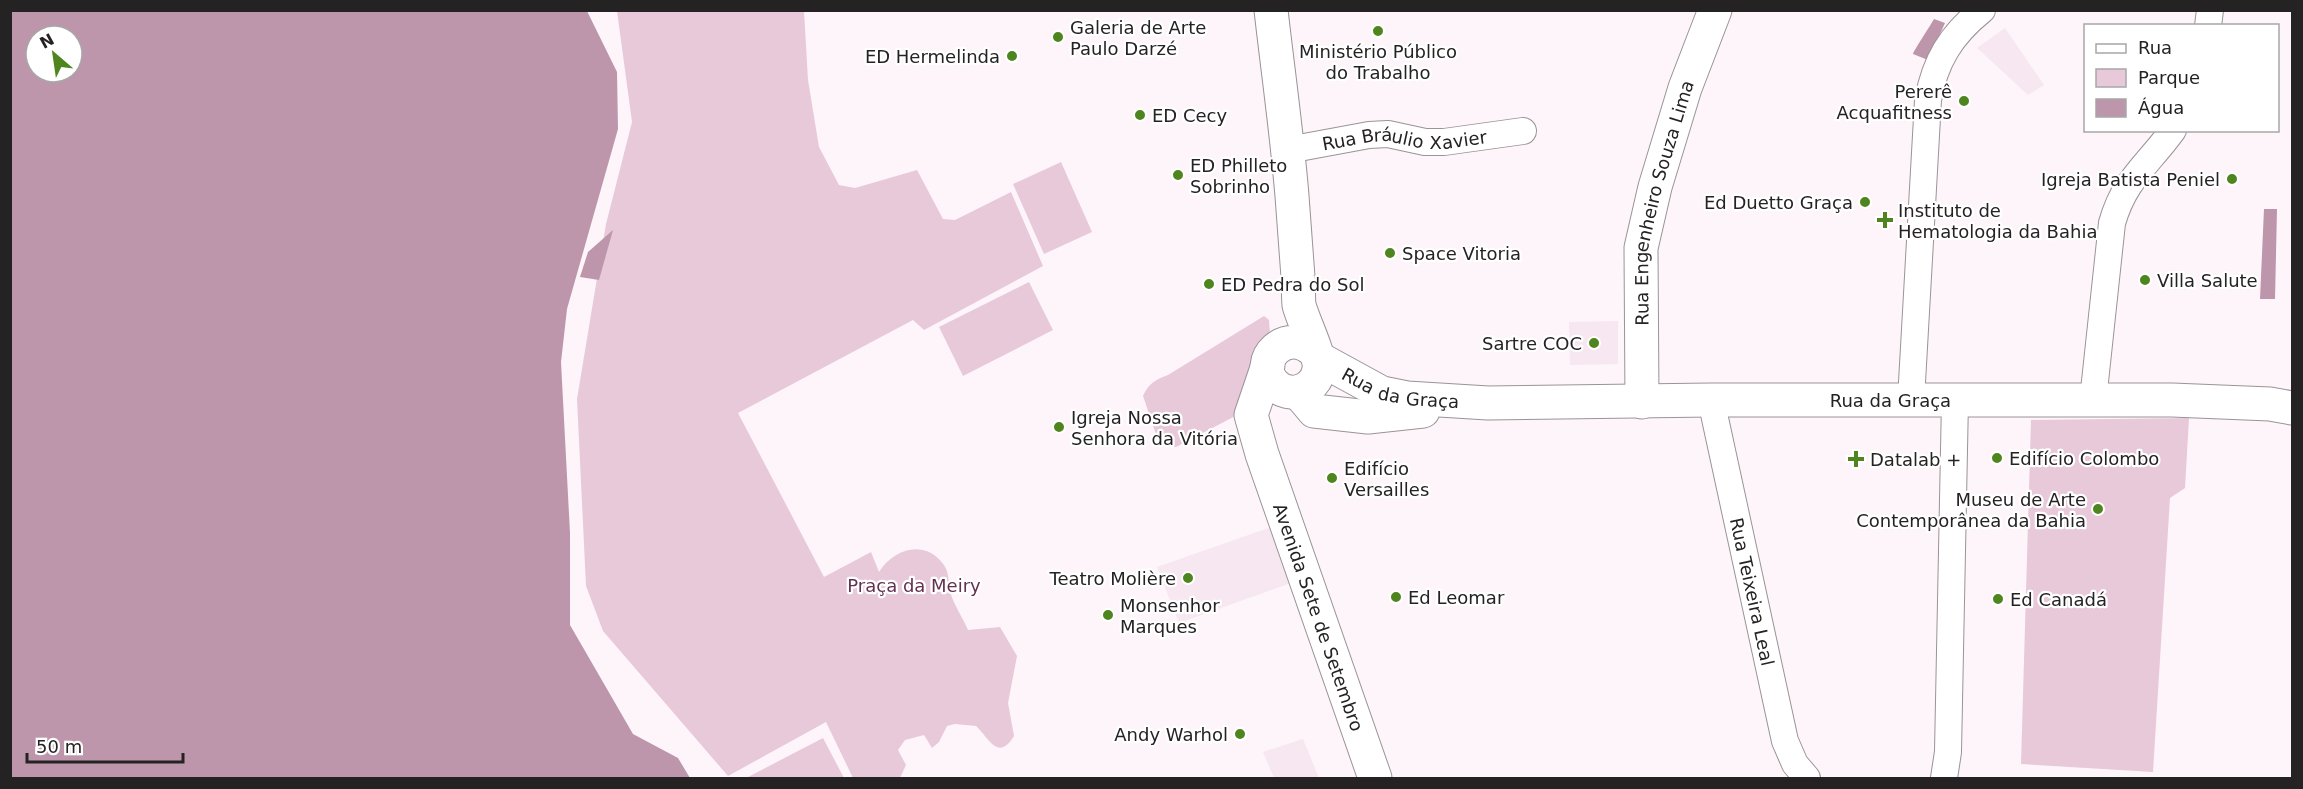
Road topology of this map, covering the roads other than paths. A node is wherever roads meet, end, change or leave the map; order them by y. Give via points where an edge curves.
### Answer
1 (1271, 10) edge
2 (1715, 10) edge
3 (1982, 10) edge
4 (1523, 131) dead end
5 (2171, 132) edge
6 (1288, 150) junction
7 (1299, 303) junction
8 (1316, 355) junction
9 (1271, 357) junction
10 (1293, 392) junction
11 (1711, 400) junction
12 (1911, 400) junction
13 (1955, 400) junction
14 (2093, 400) junction
15 (1642, 402) junction
16 (1488, 404) junction
17 (2292, 408) edge
18 (1262, 454) junction
19 (1375, 778) edge
20 (1807, 778) edge
21 (1944, 778) edge

1 - 6 main road
2 - 15 main road, Rua Engenheiro Souza Lima via 1685,88 1641,248
3 - 12 street via 1950,42 1933,73 1928,100
4 - 6 street, Rua Bráulio Xavier via 1444,142 1369,135
5 - 14 street via 2128,183 2112,223
6 - 7 main road
7 - 8 main road
7 - 9 main road, Avenida Sete de Setembro
8 - 9 main road via 1307,345 1290,341
8 - 10 main road via 1319,367 1313,383
8 - 16 main road, Rua da Graça via 1382,393
9 - 10 main road via 1271,379 1281,389
9 - 18 main road, Avenida Sete de Setembro via 1251,415
10 - 16 main road, Rua da Graça via 1314,411 1368,417
10 - 18 main road via 1269,430
11 - 12 main road, Rua da Graça
11 - 15 main road, Rua da Graça
11 - 20 street, Rua Teixeira Leal via 1785,741 1795,764
12 - 13 main road, Rua da Graça
13 - 14 main road, Rua da Graça
13 - 21 street via 1948,752
14 - 17 main road, Rua da Graça via 2212,400
15 - 16 main road, Rua da Graça
18 - 19 main road, Avenida Sete de Setembro

